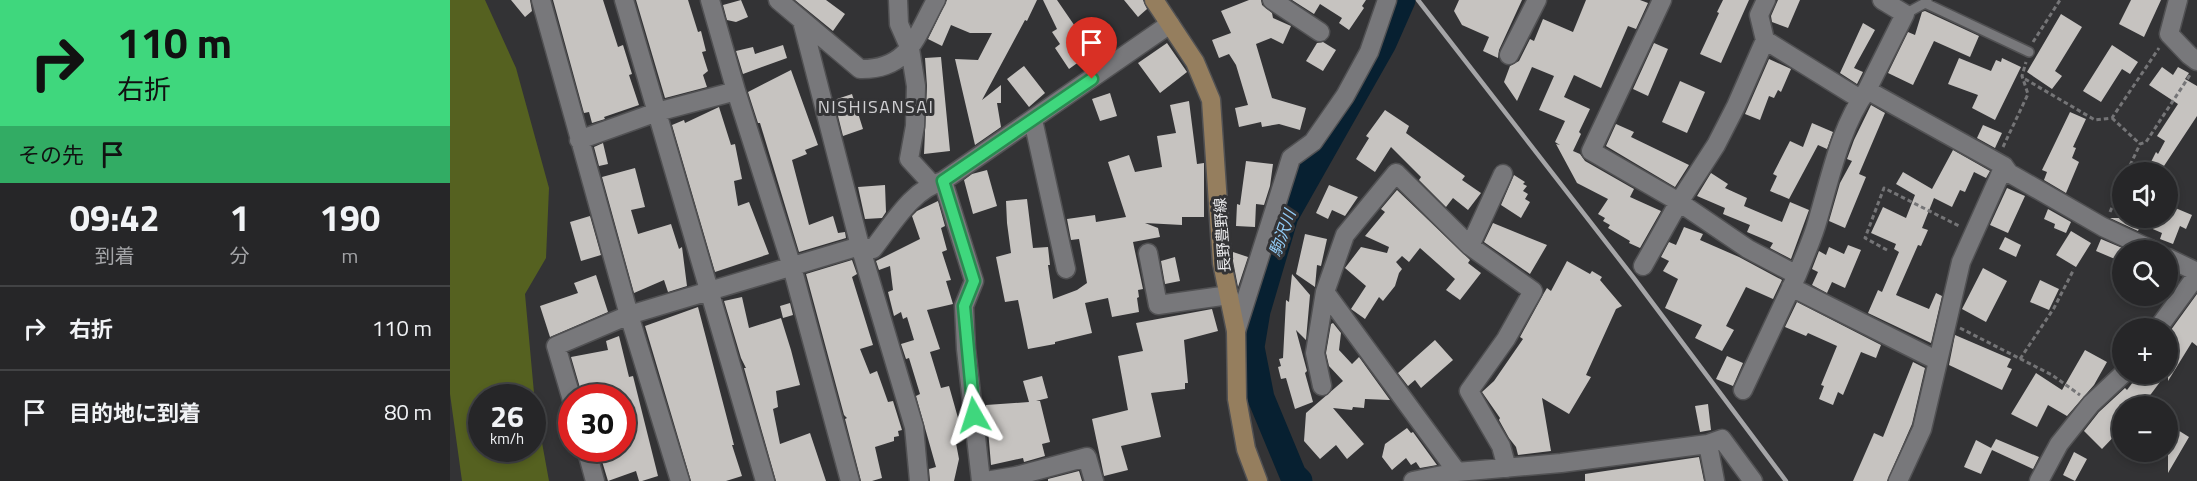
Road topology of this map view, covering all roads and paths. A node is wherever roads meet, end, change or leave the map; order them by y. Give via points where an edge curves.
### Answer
1 (541, 0) edge
2 (624, 0) edge
3 (710, 0) edge
4 (778, 0) edge
5 (898, 0) edge
6 (936, 0) edge
7 (1154, 0) edge
8 (1272, 0) edge
9 (1387, 0) edge
10 (1537, 0) edge
11 (1662, 0) edge
12 (1767, 0) edge
13 (1882, 0) edge
14 (2060, 0) edge
15 (2178, 0) edge
16 (1926, 2) edge
17 (1905, 14) junction
18 (802, 21) junction
19 (1170, 24) junction
20 (1320, 32) dead end
21 (2169, 34) junction
22 (1765, 39) junction
23 (910, 49) junction
24 (2029, 52) junction
25 (1509, 55) dead end
26 (2194, 67) edge
27 (2025, 79) junction
28 (736, 91) junction
29 (1863, 95) junction
30 (657, 112) junction
31 (2112, 118) junction
32 (1033, 120) junction
33 (579, 140) junction
34 (2140, 144) junction
35 (2132, 162) edge
36 (2004, 166) junction
37 (1503, 174) dead end
38 (937, 182) junction
39 (1679, 202) junction
40 (2112, 207) edge
41 (2103, 227) junction
42 (1972, 234) junction
43 (2131, 240) edge
44 (860, 246) junction
45 (1470, 246) junction
46 (1887, 250) dead end
47 (1148, 253) dead end
48 (2178, 264) edge
49 (1643, 266) dead end
50 (792, 267) junction
51 (1066, 269) dead end
52 (2074, 269) dead end
53 (2197, 274) edge
54 (1794, 281) junction
55 (710, 291) junction
56 (1324, 292) junction
57 (1228, 295) junction
58 (629, 315) junction
59 (2165, 318) edge
60 (1946, 321) junction
61 (1236, 331) junction
62 (2020, 359) junction
63 (1938, 361) junction
64 (567, 384) edge
65 (2112, 384) edge
66 (1322, 386) dead end
67 (1743, 390) dead end
68 (2091, 404) junction
69 (1708, 444) junction
70 (590, 462) edge
71 (1507, 468) junction
72 (1457, 472) junction
73 (1016, 479) edge
74 (595, 481) edge
75 (680, 481) edge
76 (765, 481) edge
77 (850, 481) edge
78 (919, 481) edge
79 (981, 481) edge
80 (986, 481) edge
81 (1094, 481) edge
82 (1258, 481) edge
83 (1413, 481) edge
84 (1714, 481) edge
85 (1753, 481) edge
86 (1898, 481) edge
87 (2039, 481) edge

1 - 33 street
2 - 30 street
3 - 28 street
4 - 18 street
5 - 23 street via 899,24
6 - 23 street
7 - 19 main road, 長野豊野線
8 - 20 street
9 - 61 street via 1369,52 1345,96 1313,142 1291,158
10 - 25 street
11 - 39 street via 1591,151
12 - 22 street via 1760,15
13 - 17 street
14 - 24 path
15 - 21 street
16 - 17 lane
16 - 24 lane
17 - 29 street
18 - 23 street via 860,69 896,62
18 - 44 street
19 - 32 street
19 - 57 main road, 長野豊野線 via 1195,62 1211,100 1222,263
21 - 26 street
21 - 31 path
22 - 29 street
22 - 39 street via 1716,145
23 - 38 street via 916,86 909,159
24 - 27 path via 2022,76
26 - 34 path via 2146,142
27 - 31 path via 2095,120
27 - 36 path via 2028,94 2001,152
28 - 30 street
28 - 50 street
29 - 36 street
29 - 54 street via 1835,157 1818,222
30 - 33 street
30 - 55 street
31 - 34 path
32 - 38 street
32 - 51 street
33 - 58 street
34 - 35 path
36 - 41 street via 2009,173
36 - 42 street
37 - 45 street
38 - 44 street via 915,196 873,249
38 - 79 street via 974,281 964,306
39 - 49 street
39 - 54 street
40 - 41 path
41 - 43 street
42 - 46 path via 1884,188 1865,238
42 - 60 street
44 - 50 street
44 - 78 street via 914,427
45 - 56 street via 1396,173 1345,236
45 - 71 street via 1533,291 1469,392 1501,446
47 - 57 street via 1158,305
48 - 53 street
50 - 55 street
50 - 77 street
52 - 62 path
53 - 59 street
54 - 63 street
54 - 67 street
55 - 58 street
55 - 76 street
56 - 66 street via 1315,353
56 - 72 street
57 - 61 main road, 長野豊野線
58 - 64 street via 556,346
58 - 75 street
60 - 62 path
60 - 63 street
61 - 82 main road, 長野豊野線 via 1237,399 1246,449
62 - 68 path via 2052,375
63 - 86 street via 1922,429
65 - 68 street
68 - 87 street via 2059,444
69 - 71 street
69 - 84 street
69 - 85 street via 1722,439
70 - 74 street
71 - 72 street
72 - 83 street
73 - 80 street
73 - 81 street via 1087,457

